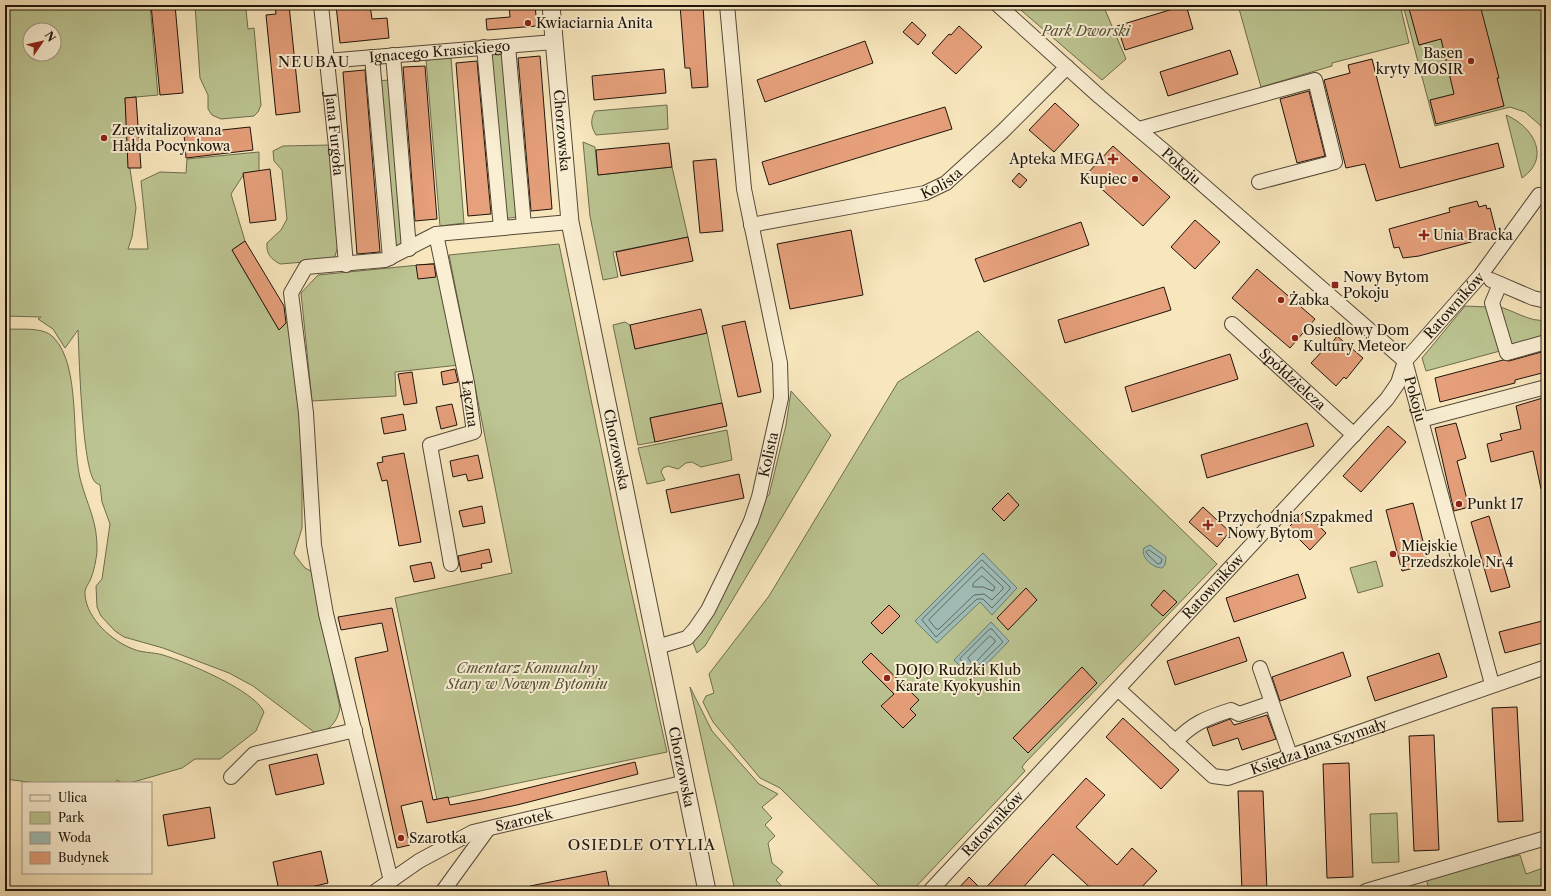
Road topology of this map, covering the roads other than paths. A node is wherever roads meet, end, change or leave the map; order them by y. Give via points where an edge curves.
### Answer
1 (321, 5) edge
2 (551, 5) edge
3 (727, 5) edge
4 (998, 5) edge
5 (554, 42) junction
6 (508, 46) junction
7 (484, 48) junction
8 (393, 55) junction
9 (372, 57) junction
10 (326, 61) junction
11 (1067, 67) junction
12 (1139, 129) junction
13 (1259, 182) dead end
14 (1539, 195) dead end
15 (570, 222) junction
16 (751, 225) junction
17 (524, 226) junction
18 (501, 228) junction
19 (436, 234) junction
20 (409, 249) junction
21 (390, 258) junction
22 (346, 265) junction
23 (1480, 276) junction
24 (1500, 284) junction
25 (1546, 301) edge
26 (1232, 324) dead end
27 (1546, 342) edge
28 (1405, 361) junction
29 (1546, 387) edge
30 (1421, 420) junction
31 (1354, 435) junction
32 (451, 564) dead end
33 (657, 647) junction
34 (1546, 667) edge
35 (1260, 668) dead end
36 (1492, 684) junction
37 (1118, 689) junction
38 (1271, 702) junction
39 (355, 730) junction
40 (1175, 742) junction
41 (1290, 755) junction
42 (231, 777) dead end
43 (686, 782) junction
44 (488, 828) junction
45 (1546, 838) edge
46 (390, 881) junction
47 (376, 891) edge
48 (443, 891) edge
49 (707, 891) edge
50 (930, 891) edge
51 (1366, 891) edge

1 - 10 street, Jana Furgoła
2 - 5 street, Chorzowska
3 - 16 street, Kolista via 744,189
4 - 11 street, Pokoju
5 - 6 street, Ignacego Krasickiego
5 - 15 street, Chorzowska
6 - 7 street, Ignacego Krasickiego
6 - 17 street
7 - 8 street, Ignacego Krasickiego
7 - 18 street
8 - 9 street, Ignacego Krasickiego
8 - 20 street
9 - 10 street, Ignacego Krasickiego
9 - 21 street
10 - 22 street, Jana Furgoła
11 - 12 street, Pokoju
11 - 16 street, Kolista via 1002,132 946,183 937,188 924,193
12 - 13 street via 1315,80 1335,162
12 - 28 street, Pokoju
14 - 23 street, Ratowników
15 - 17 street
15 - 33 street, Chorzowska
16 - 33 street, Kolista via 781,377 781,398 768,463 751,521 708,610 687,638
17 - 18 street
18 - 19 street
19 - 20 street
19 - 32 street, Łączna via 467,383 474,432 430,445
20 - 21 street
21 - 22 street
22 - 39 street via 306,267 291,293 306,413 314,545 326,614
23 - 24 street
23 - 28 street, Ratowników
24 - 25 street
24 - 27 street via 1492,303 1507,353
26 - 31 street, Spółdzielcza
28 - 30 street, Pokoju
28 - 31 street, Ratowników via 1398,383 1387,399
29 - 30 street
30 - 36 street, Pokoju
31 - 37 street, Ratowników
33 - 43 street, Chorzowska
34 - 36 street, Księdza Jana Szymały
35 - 38 street
36 - 41 street, Księdza Jana Szymały
37 - 40 street, Księdza Jana Szymały
37 - 50 street, Ratowników
38 - 40 street via 1239,714 1231,710 1203,719
38 - 41 street
39 - 42 street via 254,754
39 - 46 street
40 - 41 street, Księdza Jana Szymały via 1213,776 1228,778
43 - 44 street, Szarotek
43 - 49 street, Chorzowska
44 - 46 street, Szarotek via 473,832 419,861
44 - 48 street
45 - 51 street
46 - 47 street, Szarotek

